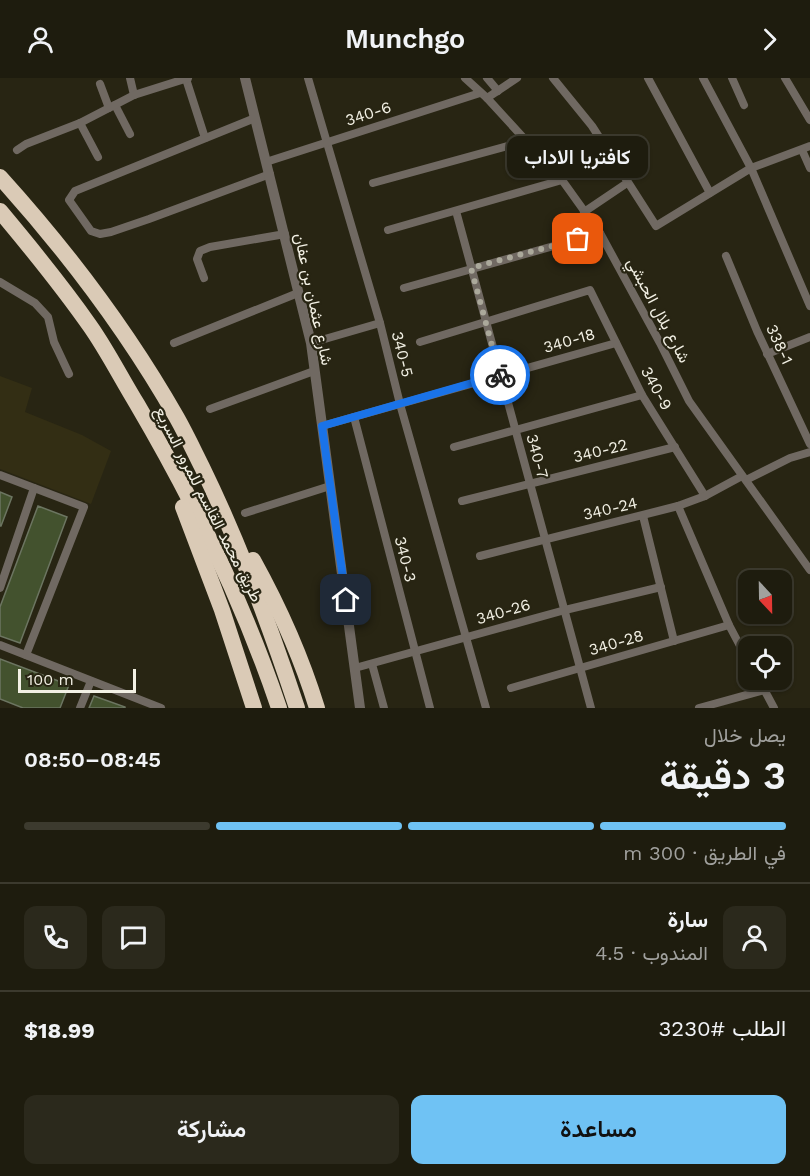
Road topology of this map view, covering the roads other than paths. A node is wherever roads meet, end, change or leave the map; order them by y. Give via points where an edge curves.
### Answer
1 (130, 78) edge
2 (187, 78) edge
3 (245, 78) edge
4 (308, 78) edge
5 (465, 78) edge
6 (487, 78) edge
7 (518, 78) edge
8 (553, 78) edge
9 (648, 78) edge
10 (703, 78) edge
11 (732, 78) edge
12 (785, 78) edge
13 (100, 84) dead end
14 (498, 91) junction
15 (134, 95) junction
16 (483, 95) junction
17 (744, 105) dead end
18 (112, 106) junction
19 (255, 117) junction
20 (810, 120) edge
21 (80, 123) junction
22 (130, 134) dead end
23 (205, 138) junction
24 (526, 141) junction
25 (326, 143) junction
26 (806, 148) edge
27 (17, 150) dead end
28 (98, 157) dead end
29 (266, 162) junction
30 (751, 168) junction
31 (810, 168) edge
32 (270, 174) junction
33 (0, 177) edge
34 (562, 180) junction
35 (373, 183) dead end
36 (627, 183) junction
37 (710, 193) junction
38 (456, 211) junction
39 (0, 212) edge
40 (584, 212) junction
41 (388, 230) dead end
42 (600, 233) junction
43 (285, 234) junction
44 (726, 256) dead end
45 (471, 268) junction
46 (204, 278) dead end
47 (0, 282) edge
48 (404, 288) dead end
49 (298, 293) junction
50 (810, 306) edge
51 (380, 322) junction
52 (486, 323) junction
53 (810, 337) edge
54 (420, 342) dead end
55 (174, 343) dead end
56 (311, 343) junction
57 (616, 343) junction
58 (767, 354) junction
59 (314, 371) junction
60 (69, 374) dead end
61 (501, 375) junction
62 (642, 395) junction
63 (400, 404) junction
64 (210, 409) dead end
65 (354, 417) junction
66 (322, 426) junction
67 (515, 430) junction
68 (810, 444) edge
69 (454, 447) dead end
70 (675, 447) junction
71 (810, 452) edge
72 (167, 454) junction
73 (0, 475) edge
74 (744, 478) junction
75 (530, 483) junction
76 (330, 486) junction
77 (34, 488) junction
78 (705, 496) junction
79 (216, 497) junction
80 (462, 501) dead end
81 (678, 506) junction
82 (245, 513) dead end
83 (643, 516) junction
84 (545, 539) junction
85 (480, 556) dead end
86 (810, 570) edge
87 (661, 587) junction
88 (0, 588) edge
89 (565, 610) junction
90 (729, 625) junction
91 (465, 638) junction
92 (674, 641) junction
93 (738, 642) edge
94 (0, 645) edge
95 (415, 651) junction
96 (26, 656) junction
97 (372, 664) junction
98 (355, 668) junction
99 (580, 668) junction
100 (91, 681) junction
101 (511, 688) dead end
102 (764, 690) joint
103 (148, 705) edge
104 (80, 708) edge
105 (161, 708) edge
106 (254, 708) edge
107 (279, 708) edge
108 (297, 708) edge
109 (317, 708) edge
110 (360, 708) edge
111 (384, 708) edge
112 (430, 708) edge
113 (486, 708) edge
114 (591, 708) edge
115 (699, 708) edge
116 (774, 708) edge

1 - 15 street
2 - 15 street
2 - 23 street
3 - 19 street, شارع عثمان بن عفان
4 - 25 street, 340-5
5 - 16 street, شارع بلال الحبشي
6 - 14 street
7 - 14 street, 340-6
8 - 36 street via 592,126
9 - 37 street
10 - 30 street
11 - 17 street
12 - 20 street
13 - 18 street
14 - 16 street, 340-6
15 - 18 street
16 - 24 street, شارع بلال الحبشي
16 - 25 street, 340-6
18 - 21 street
18 - 22 street
19 - 23 street
19 - 29 street, شارع عثمان بن عفان
21 - 27 street
21 - 28 street
23 - 32 street via 75,191 69,200 91,231 100,234
24 - 34 street, شارع بلال الحبشي
24 - 35 street
25 - 29 street, 340-6
25 - 51 street, 340-5
26 - 30 street
26 - 31 street
29 - 32 street, شارع عثمان بن عفان
30 - 37 street
30 - 50 street
32 - 43 street, شارع عثمان بن عفان
33 - 79 highway, طريق محمد القاسم للمرور السريع via 45,229 138,356 178,419
34 - 38 street
34 - 40 street, شارع بلال الحبشي
36 - 37 street via 656,226
36 - 40 street
38 - 41 street
38 - 45 street, 340-7
39 - 72 highway, طريق محمد القاسم للمرور السريع via 91,327
40 - 42 street, شارع بلال الحبشي
42 - 45 street
42 - 74 street, شارع بلال الحبشي via 689,400
43 - 46 street via 200,250 196,259
43 - 49 street, شارع عثمان بن عفان
44 - 58 street, 338-1
45 - 48 street
45 - 52 street, 340-7
47 - 60 street via 35,303 48,317 54,342
49 - 55 street
49 - 56 street, شارع عثمان بن عفان
51 - 56 street
51 - 63 street, 340-5
52 - 54 street
52 - 57 street, 340-9 via 590,290
52 - 61 street, 340-7
53 - 58 street
56 - 59 street, شارع عثمان بن عفان
57 - 61 street, 340-18
57 - 62 street, 340-9
58 - 68 street, 338-1
59 - 64 street
59 - 66 street, شارع عثمان بن عفان
61 - 63 street, 340-18
61 - 67 street, 340-7
62 - 67 street
62 - 70 street, 340-9
63 - 65 street, 340-18
63 - 91 street, 340-5
65 - 66 street, 340-18
65 - 95 street, 340-3
66 - 76 street, شارع عثمان بن عفان
67 - 69 street
67 - 75 street, 340-7
70 - 75 street, 340-22
70 - 78 street, 340-9
71 - 74 street, 340-24
72 - 106 highway
72 - 107 highway, طريق محمد القاسم للمرور السريع via 250,625
73 - 77 street
74 - 78 street, 340-24
74 - 86 street, شارع بلال الحبشي
75 - 80 street, 340-22
75 - 84 street, 340-7
76 - 82 street
76 - 98 street, شارع عثمان بن عفان
77 - 88 street
77 - 96 street via 84,507
78 - 81 street, 340-24
79 - 108 highway, طريق محمد القاسم للمرور السريع
79 - 109 highway via 271,592
81 - 83 street, 340-24
81 - 90 street
83 - 84 street, 340-24
83 - 87 street
84 - 85 street, 340-24
84 - 89 street, 340-7
87 - 89 street, 340-26
87 - 92 street
89 - 91 street, 340-26
89 - 99 street, 340-7
90 - 92 street, 340-28
90 - 93 street
91 - 95 street, 340-26
91 - 113 street, 340-5
92 - 99 street, 340-28
94 - 96 street
95 - 97 street, 340-26
95 - 112 street, 340-3
96 - 100 street
97 - 98 street, 340-26
97 - 111 street
98 - 110 street, شارع عثمان بن عفان
99 - 101 street, 340-28
99 - 114 street, 340-7
100 - 103 street
100 - 104 street
102 - 115 street
102 - 116 street
103 - 105 street

